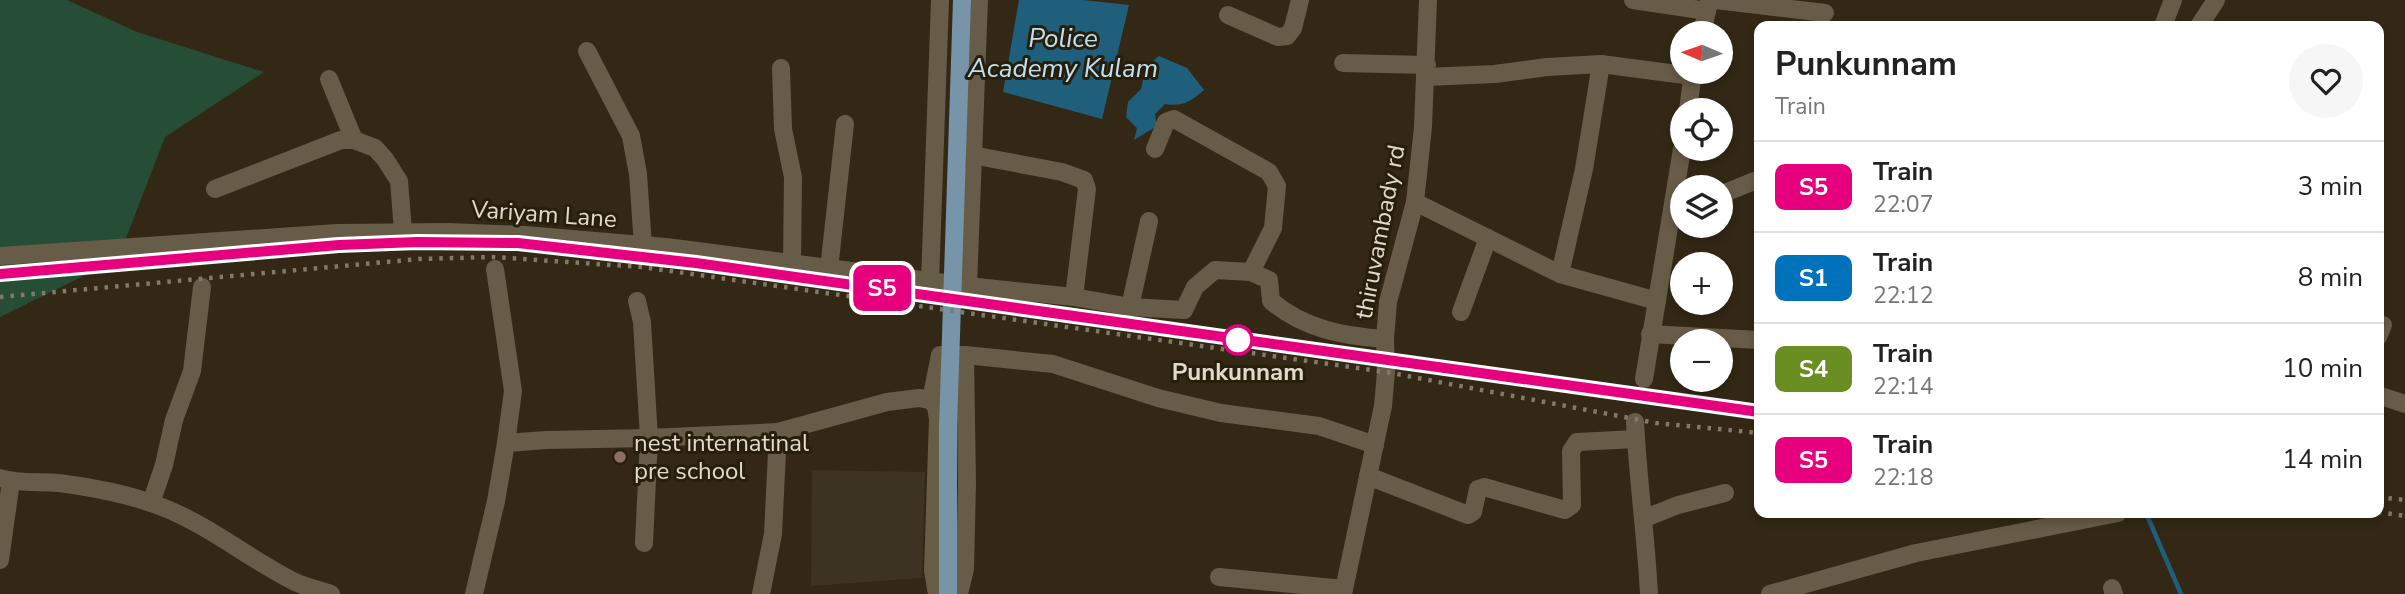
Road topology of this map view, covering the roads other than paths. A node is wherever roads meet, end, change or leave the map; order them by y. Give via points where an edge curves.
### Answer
1 (962, 0) edge
2 (1300, 0) edge
3 (1428, 0) edge
4 (1633, 0) edge
5 (2173, 0) edge
6 (2216, 0) edge
7 (1711, 4) edge
8 (940, 8) edge
9 (979, 8) edge
10 (1825, 13) dead end
11 (1228, 15) dead end
12 (1706, 21) edge
13 (2165, 21) edge
14 (2202, 21) edge
15 (587, 51) dead end
16 (1343, 63) dead end
17 (1601, 64) junction
18 (781, 68) dead end
19 (1427, 71) junction
20 (1670, 72) edge
21 (329, 79) dead end
22 (845, 124) dead end
23 (354, 140) junction
24 (1155, 149) dead end
25 (972, 155) junction
26 (1754, 181) edge
27 (215, 189) dead end
28 (1733, 190) edge
29 (1415, 202) junction
30 (1149, 221) dead end
31 (404, 231) junction
32 (1488, 238) junction
33 (1671, 238) edge
34 (643, 246) junction
35 (0, 256) edge
36 (792, 264) junction
37 (495, 269) dead end
38 (829, 269) junction
39 (1251, 272) junction
40 (1560, 274) junction
41 (930, 282) junction
42 (968, 286) junction
43 (202, 287) dead end
44 (1074, 298) junction
45 (638, 301) dead end
46 (1657, 301) junction
47 (1130, 307) junction
48 (1461, 312) dead end
49 (1650, 334) junction
50 (1385, 339) junction
51 (1754, 340) edge
52 (965, 355) junction
53 (1644, 379) dead end
54 (2384, 397) edge
55 (932, 400) junction
56 (2405, 404) edge
57 (778, 432) junction
58 (649, 438) junction
59 (506, 443) junction
60 (1375, 445) junction
61 (1368, 476) junction
62 (5, 479) edge
63 (1725, 493) dead end
64 (151, 503) junction
65 (2093, 518) edge
66 (1643, 519) junction
67 (644, 543) dead end
68 (0, 560) edge
69 (1219, 577) dead end
70 (1343, 592) edge
71 (331, 594) edge
72 (474, 594) edge
73 (761, 594) edge
74 (937, 594) edge
75 (948, 594) edge
76 (959, 594) edge
77 (1649, 594) edge
78 (1770, 594) edge

1 - 75 main road via 948,427
2 - 11 street via 1287,36 1278,37
3 - 19 street, thiruvambady rd
4 - 7 street
5 - 13 street
6 - 14 street
7 - 10 street
7 - 12 street
8 - 9 street
8 - 41 street
9 - 25 street
15 - 34 street via 631,136
16 - 19 street
17 - 19 street via 1495,74
17 - 20 street
17 - 40 street
18 - 36 street via 783,130 793,177
19 - 29 street, thiruvambady rd
21 - 23 street
22 - 38 street
23 - 27 street via 341,140
23 - 31 street via 375,148 399,181
24 - 39 street via 1166,122 1174,119 1269,172 1277,186 1273,228
25 - 42 street
25 - 44 street via 1084,180 1087,189
26 - 28 street
29 - 32 street
29 - 50 street, thiruvambady rd via 1388,302
30 - 47 street
31 - 34 street, Variyam Lane via 525,235
31 - 35 street, Variyam Lane via 153,243
32 - 40 street
32 - 48 street
33 - 46 street
34 - 36 street, Variyam Lane
36 - 38 street, Variyam Lane
37 - 59 street via 513,391
38 - 41 street, Variyam Lane
39 - 47 street, Variyam Lane via 1215,270 1195,287 1184,310
39 - 50 street via 1269,280 1271,301 1284,312 1346,337
40 - 46 street
41 - 42 street, Variyam Lane
42 - 44 street, Variyam Lane
43 - 64 street via 192,371
44 - 47 street, Variyam Lane
45 - 58 street
46 - 49 street
49 - 51 street
49 - 53 street
50 - 60 street, thiruvambady rd via 1385,384
52 - 55 street via 940,355
52 - 60 street via 1053,364 1170,401 1319,426
52 - 76 street via 965,569
54 - 56 street
55 - 57 street via 887,402
55 - 74 street via 938,419 933,570
57 - 58 street
57 - 73 street via 773,534
58 - 59 street
58 - 67 street
59 - 72 street
60 - 61 street, thiruvambady rd
61 - 66 street via 1468,515 1473,512 1478,489 1484,487 1565,510 1572,505 1571,451 1577,442 1635,431
61 - 70 street, thiruvambady rd
62 - 64 street via 103,489
62 - 68 street
63 - 66 street
64 - 71 street via 218,534 298,583
65 - 78 street via 1916,553
66 - 77 street
69 - 70 street

